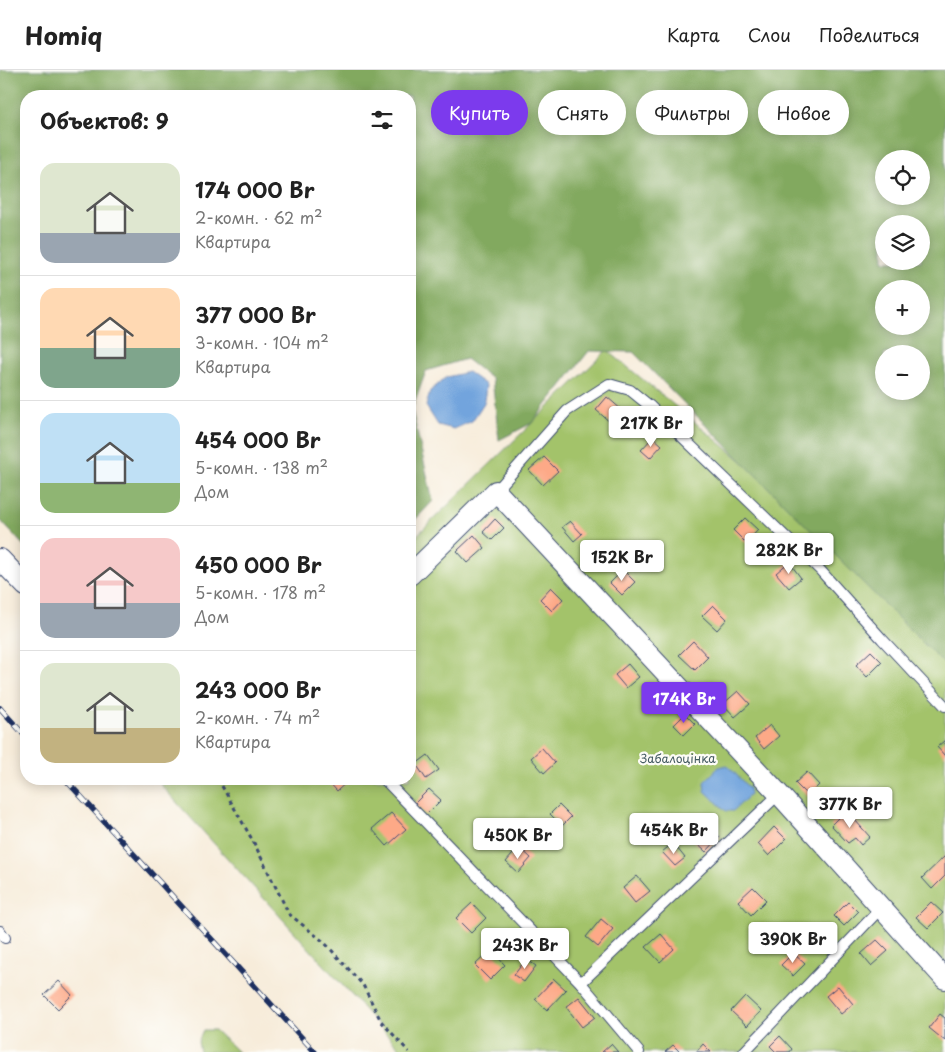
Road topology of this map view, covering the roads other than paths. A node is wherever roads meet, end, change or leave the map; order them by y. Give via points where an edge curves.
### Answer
1 (496, 491) junction
2 (0, 559) edge
3 (416, 570) edge
4 (20, 580) edge
5 (945, 706) edge
6 (390, 785) edge
7 (779, 794) junction
8 (881, 908) junction
9 (945, 979) edge
10 (581, 983) junction
11 (639, 1052) edge
12 (744, 1052) edge

1 - 3 street
1 - 5 lane via 567,410 609,384 630,390 820,570
1 - 7 street
2 - 4 street
6 - 10 lane
7 - 8 street
7 - 10 lane
8 - 9 street
8 - 12 lane
10 - 11 lane

